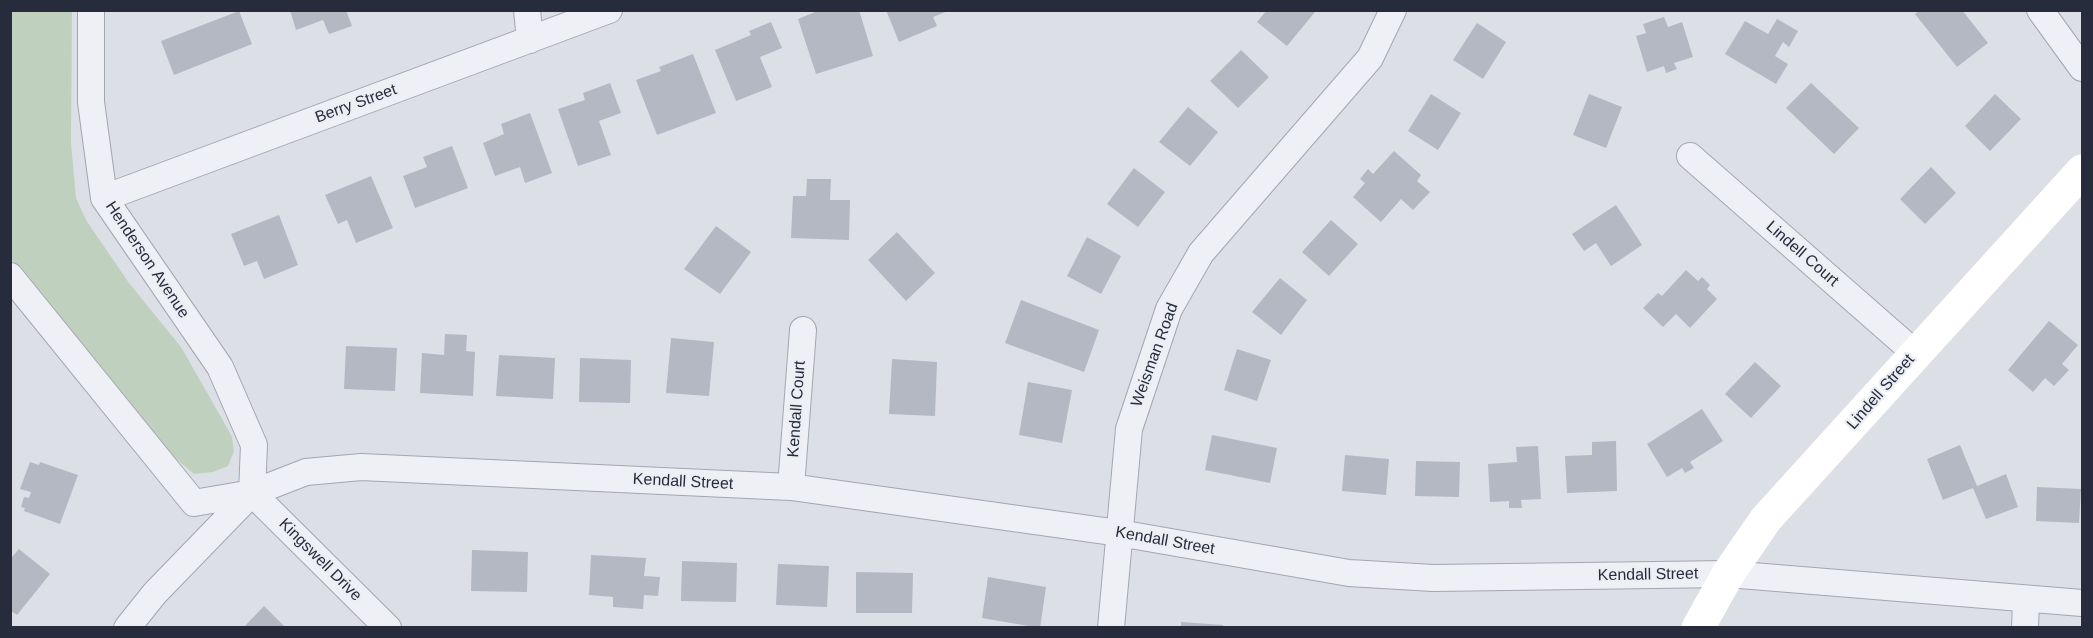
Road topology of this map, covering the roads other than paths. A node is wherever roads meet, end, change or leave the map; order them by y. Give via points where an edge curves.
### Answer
1 (91, 10) edge
2 (527, 10) edge
3 (609, 10) edge
4 (1393, 10) edge
5 (2040, 10) edge
6 (530, 40) junction
7 (2082, 68) edge
8 (1690, 156) dead end
9 (2082, 171) edge
10 (104, 198) junction
11 (10, 276) edge
12 (803, 330) dead end
13 (1915, 353) junction
14 (791, 487) junction
15 (252, 493) junction
16 (1119, 533) junction
17 (1728, 574) junction
18 (2026, 600) junction
19 (2082, 603) edge
20 (126, 627) edge
21 (387, 627) edge
22 (1111, 627) edge
23 (1698, 627) edge
24 (2025, 627) edge

1 - 10 street, Henderson Avenue via 91,102
2 - 6 street
3 - 6 street, Berry Street
4 - 16 street, Weisman Road via 1370,58 1201,253 1169,309 1129,429
5 - 7 street
6 - 10 street, Berry Street
8 - 13 street, Lindell Court
9 - 13 street, Lindell Street
10 - 15 street, Henderson Avenue via 220,367 254,445
11 - 15 street via 194,503
12 - 14 street, Kendall Court
13 - 17 street, Lindell Street via 1766,519
14 - 15 street, Kendall Street via 361,467 306,472
14 - 16 street, Kendall Street
15 - 20 street
15 - 21 street, Kingswell Drive
16 - 17 street, Kendall Street via 1349,573 1432,578
16 - 22 street, Weisman Road
17 - 18 street, Kendall Street
17 - 23 street, Lindell Street
18 - 19 street, Kendall Street
18 - 24 street

